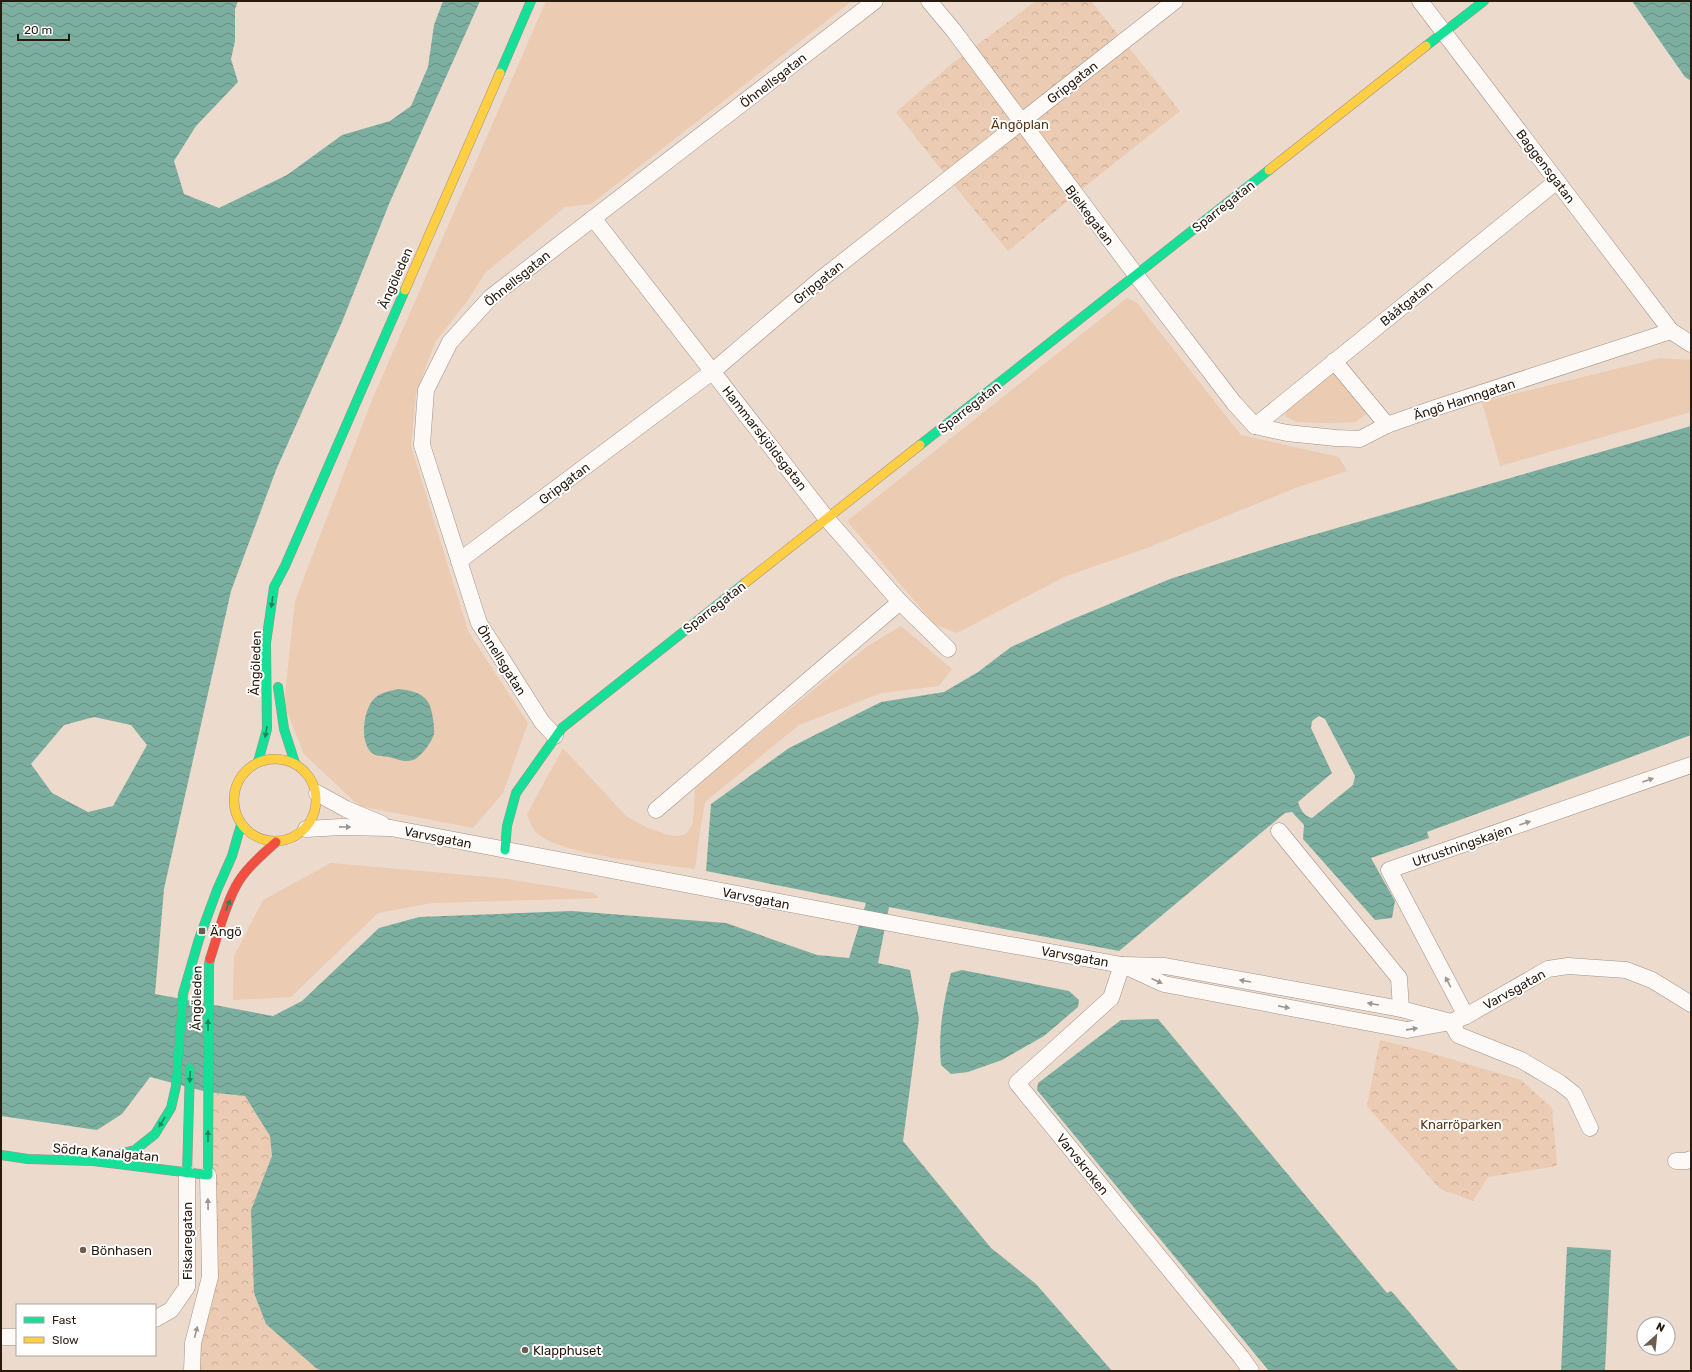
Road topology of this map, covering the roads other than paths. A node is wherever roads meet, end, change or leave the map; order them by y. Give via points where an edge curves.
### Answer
1 (531, 1) edge
2 (875, 1) edge
3 (929, 1) edge
4 (1175, 1) edge
5 (1420, 1) edge
6 (1484, 1) edge
7 (1444, 33) junction
8 (1022, 122) junction
9 (1557, 181) junction
10 (594, 218) junction
11 (1136, 275) junction
12 (1671, 332) junction
13 (1691, 344) edge
14 (1334, 361) junction
15 (713, 371) junction
16 (1255, 426) junction
17 (1387, 426) junction
18 (827, 519) junction
19 (459, 562) junction
20 (286, 566) junction
21 (286, 582) dead end
22 (900, 602) junction
23 (948, 649) dead end
24 (278, 680) dead end
25 (555, 736) junction
26 (258, 762) junction
27 (295, 763) junction
28 (1691, 765) edge
29 (317, 794) junction
30 (656, 810) dead end
31 (241, 825) junction
32 (391, 828) junction
33 (306, 829) junction
34 (1278, 831) dead end
35 (276, 842) junction
36 (505, 850) junction
37 (192, 963) junction
38 (1122, 965) junction
39 (193, 989) dead end
40 (1691, 1004) edge
41 (1401, 1009) junction
42 (1466, 1016) junction
43 (1452, 1022) junction
44 (191, 1060) dead end
45 (1590, 1128) dead end
46 (1, 1155) edge
47 (93, 1161) junction
48 (187, 1173) junction
49 (208, 1175) junction
50 (156, 1318) edge
51 (1, 1337) edge
52 (16, 1337) edge
53 (192, 1371) edge
54 (1250, 1371) edge

1 - 20 street, Ängöleden via 310,504
2 - 10 street, Öhnellsgatan
3 - 8 street, Bjelkegatan
4 - 8 street, Gripgatan
5 - 7 street, Baggensgatan
6 - 7 street, Sparregatan
7 - 9 street, Baggensgatan
7 - 11 street, Sparregatan
8 - 11 street, Bjelkegatan
8 - 15 street, Gripgatan via 821,279
9 - 12 street, Baggensgatan
9 - 14 street, Bååtgatan
10 - 15 street, Hammarskjöldsgatan
10 - 19 street, Öhnellsgatan via 491,297 450,342 426,390 422,445
11 - 16 street, Bjelkegatan via 1234,403
11 - 18 street, Sparregatan
12 - 13 street
12 - 17 street, Ängö Hamngatan via 1438,407
14 - 16 street, Bååtgatan
14 - 17 street
15 - 18 street, Hammarskjöldsgatan
15 - 19 street, Gripgatan
16 - 17 street, Ängö Hamngatan via 1287,432 1360,439
18 - 22 street, Hammarskjöldsgatan
18 - 25 street, Sparregatan via 603,694
19 - 25 street, Öhnellsgatan via 479,623 542,722
20 - 21 street, Ängöleden
20 -> 26 street, Ängöleden via 274,587 266,643 267,729
22 - 23 street, Hammarskjöldsgatan
22 - 30 street
24 - 27 street, Ängöleden via 284,729
25 - 36 street, Sparregatan via 516,793 507,826
26 - 27 street, Ängöleden via 276,758
26 - 31 street, Ängöleden via 243,773 235,789 234,808
27 - 29 street, Ängöleden via 308,773
42 -> 28 street, Utrustningskajen via 1389,870
29 - 32 street, Varvsgatan
29 - 33 street, Ängöleden via 316,812
31 - 35 street, Ängöleden via 257,838
31 - 37 street, Ängöleden
33 -> 32 street, Varvsgatan
32 - 36 street, Varvsgatan
33 - 35 street, Ängöleden via 292,839
34 - 41 street via 1399,978
49 -> 35 street, Ängöleden via 209,964 236,885
36 - 38 street, Varvsgatan
37 - 39 street, Ängöleden
37 -> 47 street, Ängöleden via 183,994 176,1086 171,1108 155,1134 134,1150
41 -> 38 street, Varvsgatan via 1165,966
38 -> 43 street, Varvsgatan via 1164,984 1407,1030
38 - 54 street, Varvskroken via 1111,998 1017,1083
40 - 42 street, Varvsgatan via 1652,980 1626,970 1568,966 1548,969
41 - 43 street, Varvsgatan
42 - 43 street, Varvsgatan
43 - 45 street via 1458,1035 1521,1060 1560,1083 1574,1094
44 -> 48 street
46 - 47 street, Södra Kanalgatan via 28,1159
47 - 48 street, Södra Kanalgatan
48 - 49 street, Södra Kanalgatan
48 - 50 street, Fiskaregatan via 187,1287 171,1310
53 -> 49 street via 193,1343 210,1277
51 - 52 street

